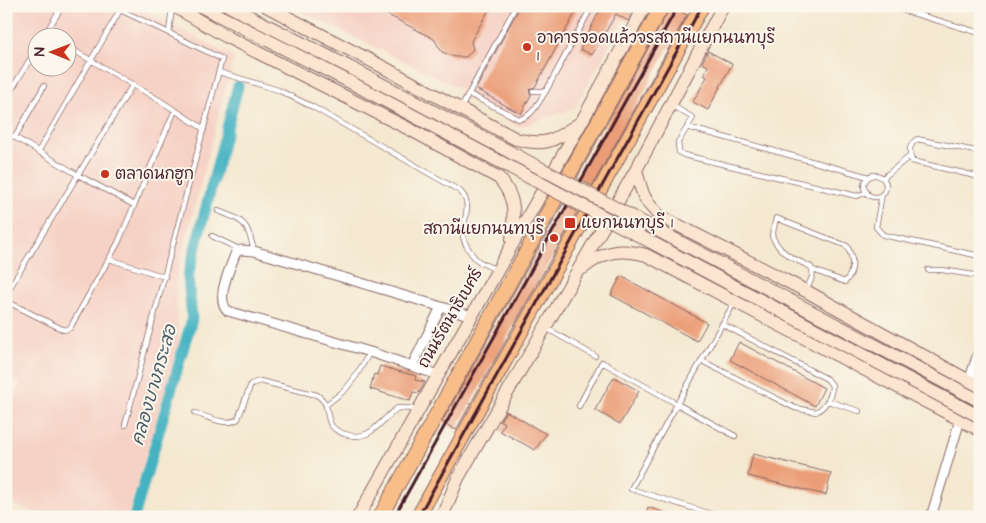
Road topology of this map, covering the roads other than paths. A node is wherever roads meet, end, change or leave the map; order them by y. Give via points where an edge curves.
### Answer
1 (62, 6) edge
2 (112, 6) edge
3 (173, 6) edge
4 (200, 6) edge
5 (229, 6) edge
6 (266, 6) edge
7 (516, 6) edge
8 (592, 6) edge
9 (645, 6) edge
10 (662, 6) edge
11 (702, 6) edge
12 (724, 6) edge
13 (889, 6) edge
14 (120, 10) junction
15 (49, 28) edge
16 (169, 33) junction
17 (980, 33) edge
18 (78, 53) edge
19 (91, 60) junction
20 (28, 63) edge
21 (220, 72) junction
22 (132, 84) junction
23 (44, 86) dead end
24 (534, 90) dead end
25 (546, 91) junction
26 (469, 94) junction
27 (6, 99) edge
28 (671, 104) junction
29 (461, 109) junction
30 (175, 110) junction
31 (582, 121) junction
32 (687, 128) junction
33 (204, 129) junction
34 (6, 132) edge
35 (15, 137) junction
36 (516, 139) junction
37 (38, 152) junction
38 (980, 152) edge
39 (910, 156) junction
40 (636, 170) junction
41 (78, 175) junction
42 (870, 176) junction
43 (980, 177) edge
44 (499, 178) junction
45 (883, 178) junction
46 (867, 192) junction
47 (882, 194) junction
48 (134, 205) junction
49 (218, 211) dead end
50 (660, 216) junction
51 (212, 236) dead end
52 (512, 245) junction
53 (240, 250) junction
54 (254, 251) junction
55 (646, 255) junction
56 (980, 256) edge
57 (109, 259) junction
58 (499, 270) junction
59 (579, 270) junction
60 (813, 270) junction
61 (928, 270) dead end
62 (980, 276) edge
63 (165, 277) junction
64 (806, 291) junction
65 (6, 294) edge
66 (6, 301) edge
67 (735, 302) junction
68 (442, 307) junction
69 (472, 316) junction
70 (722, 324) junction
71 (545, 328) junction
72 (980, 348) edge
73 (370, 352) junction
74 (595, 356) dead end
75 (702, 361) junction
76 (412, 366) junction
77 (438, 375) junction
78 (974, 384) edge
79 (828, 401) junction
80 (980, 401) edge
81 (677, 404) junction
82 (326, 405) junction
83 (579, 406) dead end
84 (418, 409) junction
85 (859, 411) dead end
86 (195, 413) dead end
87 (980, 417) edge
88 (960, 420) junction
89 (125, 425) dead end
90 (980, 430) edge
91 (735, 436) dead end
92 (458, 478) junction
93 (373, 491) junction
94 (358, 517) edge
95 (365, 517) edge
96 (380, 517) edge
97 (418, 517) edge
98 (432, 517) edge
99 (442, 517) edge
100 (721, 517) edge
101 (931, 517) edge

1 - 15 lane
2 - 14 lane
3 - 16 lane
3 - 44 main road via 227,38
4 - 87 main road, bridge via 348,81
5 - 80 main road, bridge via 354,68
6 - 29 main road
7 - 26 lane
8 - 25 lane
9 - 31 main road, ถนนรัตนาธิเบศร์
10 - 96 main road, ถนนรัตนาธิเบศร์
11 - 97 main road
12 - 28 main road
13 - 17 lane
14 - 16 lane
14 - 19 lane
16 - 21 lane via 222,59
18 - 19 lane
19 - 22 lane
19 - 37 lane
20 - 27 lane
21 - 33 lane
21 - 58 lane via 278,90 313,107 460,191 465,196 464,236 469,249 477,261
22 - 30 lane
22 - 41 lane
23 - 35 lane
24 - 25 lane
25 - 26 lane via 524,119
26 - 29 lane
28 - 32 lane via 693,118
28 - 40 main road
29 - 36 main road
30 - 33 lane
30 - 48 lane
31 - 36 main road via 546,142
31 - 52 main road, ถนนรัตนาธิเบศร์
32 - 42 lane
32 - 46 lane via 678,142 679,152 684,155 857,196
33 - 63 lane
34 - 35 lane
35 - 37 lane
36 - 44 main road via 525,152 524,160 520,169
37 - 41 lane
38 - 39 lane via 917,138 911,144
39 - 43 lane via 912,161
39 - 45 lane
40 - 50 main road via 648,205
40 - 59 main road
41 - 48 lane
41 - 65 lane
42 - 45 lane
42 - 46 lane via 864,186
44 - 52 main road via 513,201
45 - 47 lane via 886,184
46 - 47 lane via 872,196
47 - 56 lane via 876,227 883,235
48 - 57 lane
49 - 54 lane via 246,225
50 - 55 main road via 643,218 636,225 633,234 635,245
50 - 64 main road
51 - 53 lane
52 - 58 main road, ถนนรัตนาธิเบศร์
53 - 54 street
53 - 73 street via 236,252 222,293 222,302 228,311
54 - 68 street
55 - 59 main road via 616,252 597,257
55 - 67 main road
57 - 63 lane
57 - 66 lane via 67,330
58 - 69 main road, ถนนรัตนาธิเบศร์
59 - 71 main road
60 - 60 lane via 845,282 853,264 847,246 776,218 772,236 776,245 783,253
60 - 64 lane
61 - 62 lane
63 - 89 lane
64 - 78 main road
67 - 70 lane
67 - 88 main road
68 - 69 street
68 - 76 street
69 - 77 main road, ถนนรัตนาธิเบศร์
70 - 75 lane
70 - 79 lane via 828,379 832,391
71 - 74 lane
71 - 92 main road
72 - 78 street
73 - 76 street
73 - 82 lane via 345,390
75 - 79 lane via 795,408 816,412
75 - 81 lane
76 - 77 street
77 - 84 main road, ถนนรัตนาธิเบศร์
79 - 85 lane
81 - 83 lane via 602,362
81 - 91 lane
81 - 100 lane via 631,489
82 - 84 lane via 334,430 352,436 366,435 398,408
82 - 86 lane via 317,395 260,381 251,384 234,422
84 - 93 main road, ถนนรัตนาธิเบศร์
88 - 90 main road
88 - 101 street
92 - 98 main road
92 - 99 main road
93 - 94 main road, ถนนรัตนาธิเบศร์
93 - 95 main road

